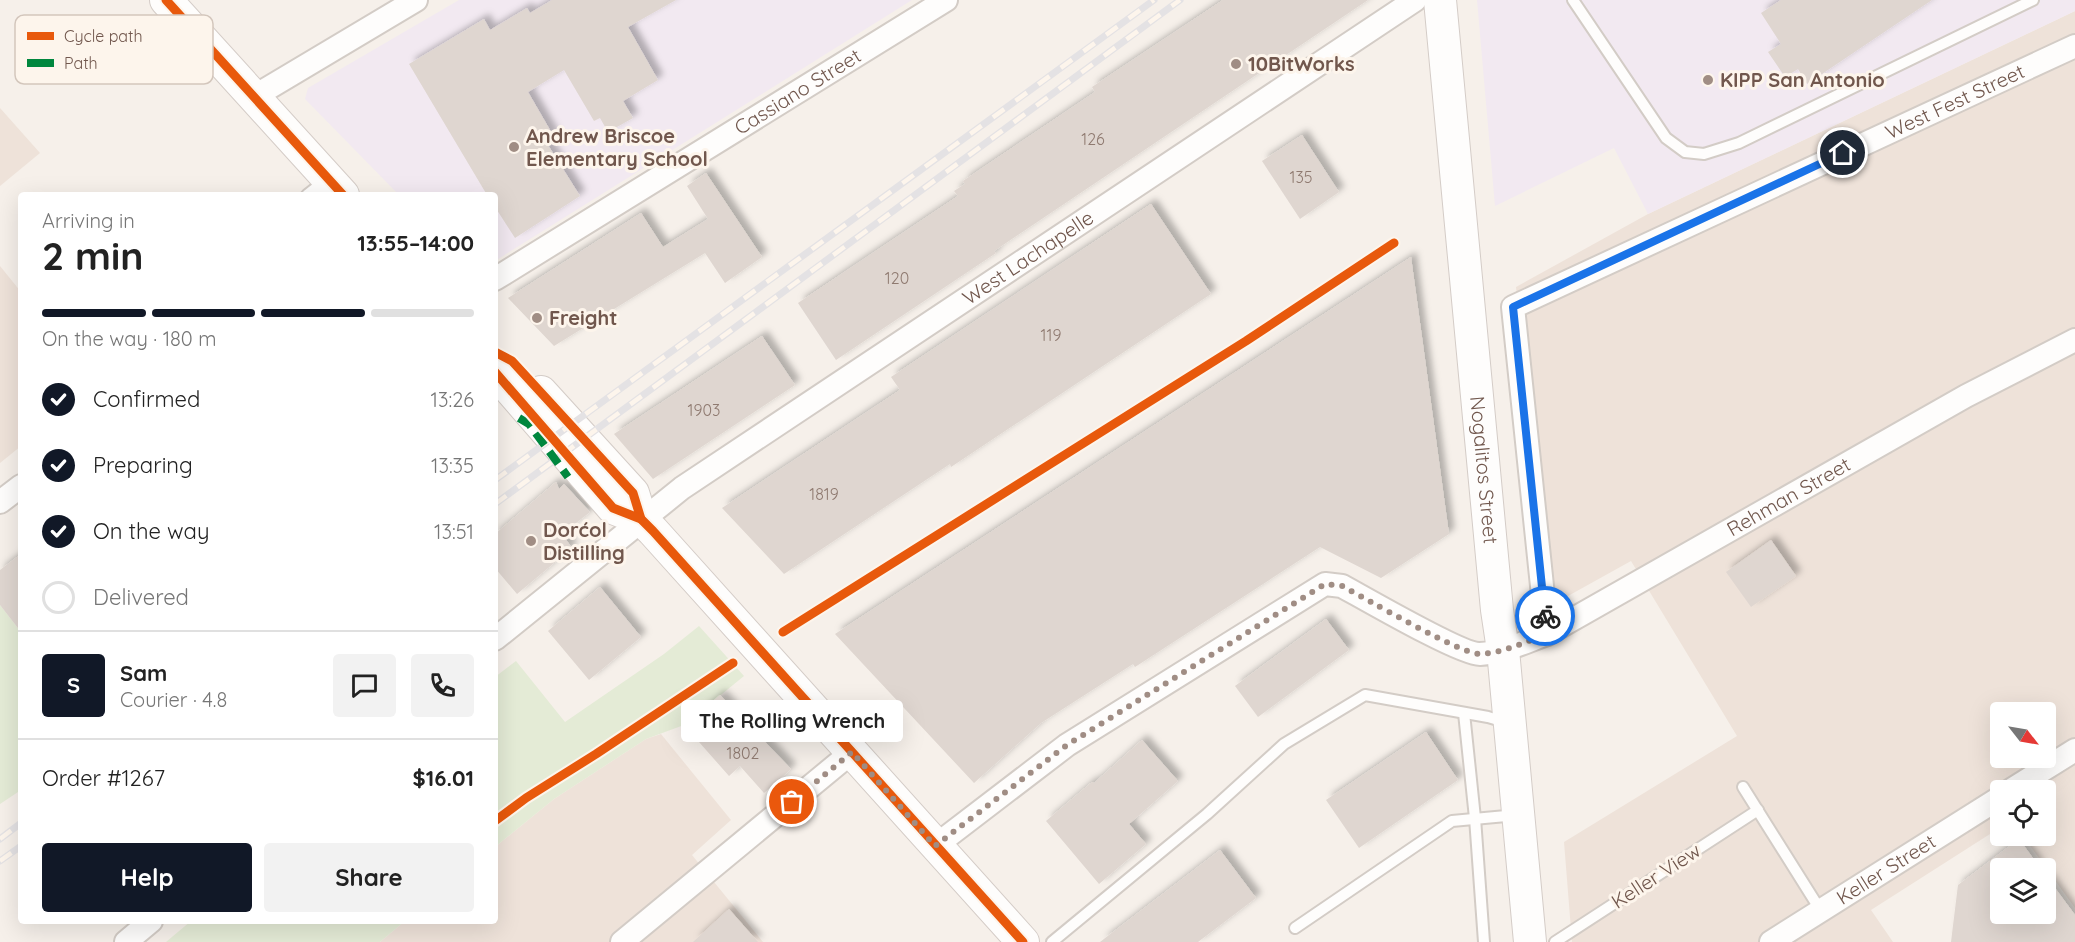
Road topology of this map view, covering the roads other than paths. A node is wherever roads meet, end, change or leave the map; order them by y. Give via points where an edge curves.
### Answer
1 (166, 0) edge
2 (416, 0) edge
3 (946, 0) edge
4 (1440, 0) edge
5 (1573, 0) edge
6 (2032, 0) edge
7 (1411, 2) edge
8 (180, 15) edge
9 (2075, 45) edge
10 (213, 51) edge
11 (255, 96) junction
12 (326, 189) edge
13 (498, 277) edge
14 (2075, 340) edge
15 (498, 353) edge
16 (498, 375) edge
17 (18, 488) edge
18 (0, 502) edge
19 (641, 519) junction
20 (1547, 634) junction
21 (498, 637) edge
22 (1503, 650) junction
23 (1464, 713) junction
24 (1508, 724) junction
25 (2075, 750) edge
26 (852, 752) junction
27 (2027, 780) edge
28 (1743, 787) dead end
29 (1990, 804) edge
30 (1758, 810) junction
31 (1517, 815) junction
32 (1475, 818) junction
33 (935, 846) junction
34 (1821, 910) junction
35 (147, 924) edge
36 (1295, 928) dead end
37 (126, 942) edge
38 (622, 942) edge
39 (1023, 942) edge
40 (1052, 942) edge
41 (1484, 942) edge
42 (1530, 942) edge
43 (1555, 942) edge
44 (1771, 942) edge

1 - 8 main road
2 - 11 street
3 - 13 street, Cassiano Street
4 - 22 main road, Nogalitos Street
5 - 6 lane via 1666,138 1685,152 1704,154 1739,143
7 - 19 street, West Lachapelle
9 - 20 street, West Fest Street via 1513,307
10 - 11 main road
11 - 12 main road
14 - 20 street, Rehman Street via 1966,396
15 - 19 main road via 512,360 633,493
16 - 19 main road via 614,508
17 - 18 street
19 - 21 street, West Lachapelle
19 - 26 main road
20 - 22 street, Rehman Street
22 - 24 main road, Nogalitos Street
22 - 33 street via 1477,654 1456,647 1342,586 1325,584 1067,745
23 - 24 lane
23 - 32 lane
23 - 40 lane via 1365,695 1284,744 1207,814
24 - 31 main road, Nogalitos Street
25 - 27 street
26 - 33 main road
26 - 38 street
28 - 30 lane
29 - 34 street, Keller Street
30 - 34 lane
30 - 43 lane, Keller View
31 - 32 lane
31 - 42 main road, Nogalitos Street
32 - 36 lane via 1452,821
32 - 41 lane
33 - 39 main road
34 - 44 street, Keller Street
35 - 37 street

